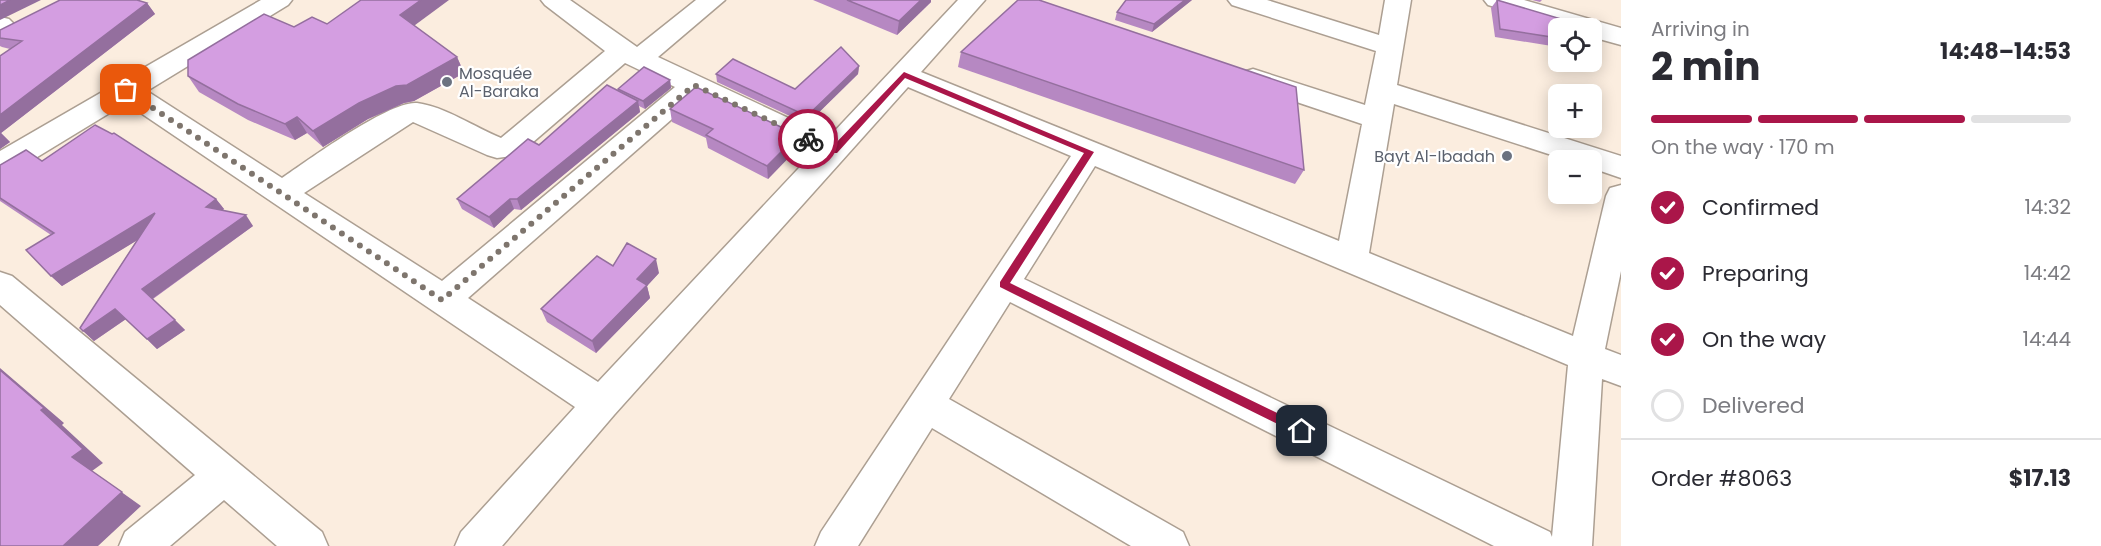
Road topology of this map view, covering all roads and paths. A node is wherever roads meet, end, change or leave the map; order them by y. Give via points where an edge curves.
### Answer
1 (279, 0) edge
2 (554, 0) edge
3 (712, 0) edge
4 (1241, 0) edge
5 (1398, 0) edge
6 (1497, 0) edge
7 (963, 2) edge
8 (1621, 37) edge
9 (1390, 48) junction
10 (631, 55) junction
11 (1233, 71) edge
12 (904, 75) junction
13 (694, 85) junction
14 (126, 90) junction
15 (1382, 90) junction
16 (1376, 119) junction
17 (834, 151) junction
18 (1089, 152) junction
19 (0, 165) edge
20 (1621, 167) edge
21 (281, 193) junction
22 (1621, 196) edge
23 (1352, 260) junction
24 (1004, 284) junction
25 (0, 285) edge
26 (442, 300) junction
27 (1586, 356) junction
28 (1621, 371) edge
29 (601, 404) junction
30 (926, 405) junction
31 (224, 475) junction
32 (139, 546) edge
33 (308, 546) edge
34 (475, 546) edge
35 (835, 546) edge
36 (1169, 546) edge
37 (1536, 546) edge
38 (1572, 546) edge

1 - 14 street
2 - 10 street
3 - 10 street
4 - 9 street
5 - 9 street
6 - 8 street
7 - 12 street
9 - 15 street
10 - 13 street
10 - 21 street via 507,148 497,148 413,112 399,117
11 - 16 street
12 - 17 street
12 - 18 street
13 - 17 street
13 - 26 street
14 - 19 street
14 - 21 street
15 - 16 street
15 - 20 street
16 - 23 street
17 - 29 street
18 - 23 street
18 - 24 street
21 - 26 street
22 - 27 street
23 - 27 street
24 - 30 street
24 - 37 street
25 - 31 street
26 - 29 street
27 - 28 street
27 - 38 street
29 - 34 street
30 - 35 street
30 - 36 street
31 - 32 street
31 - 33 street

